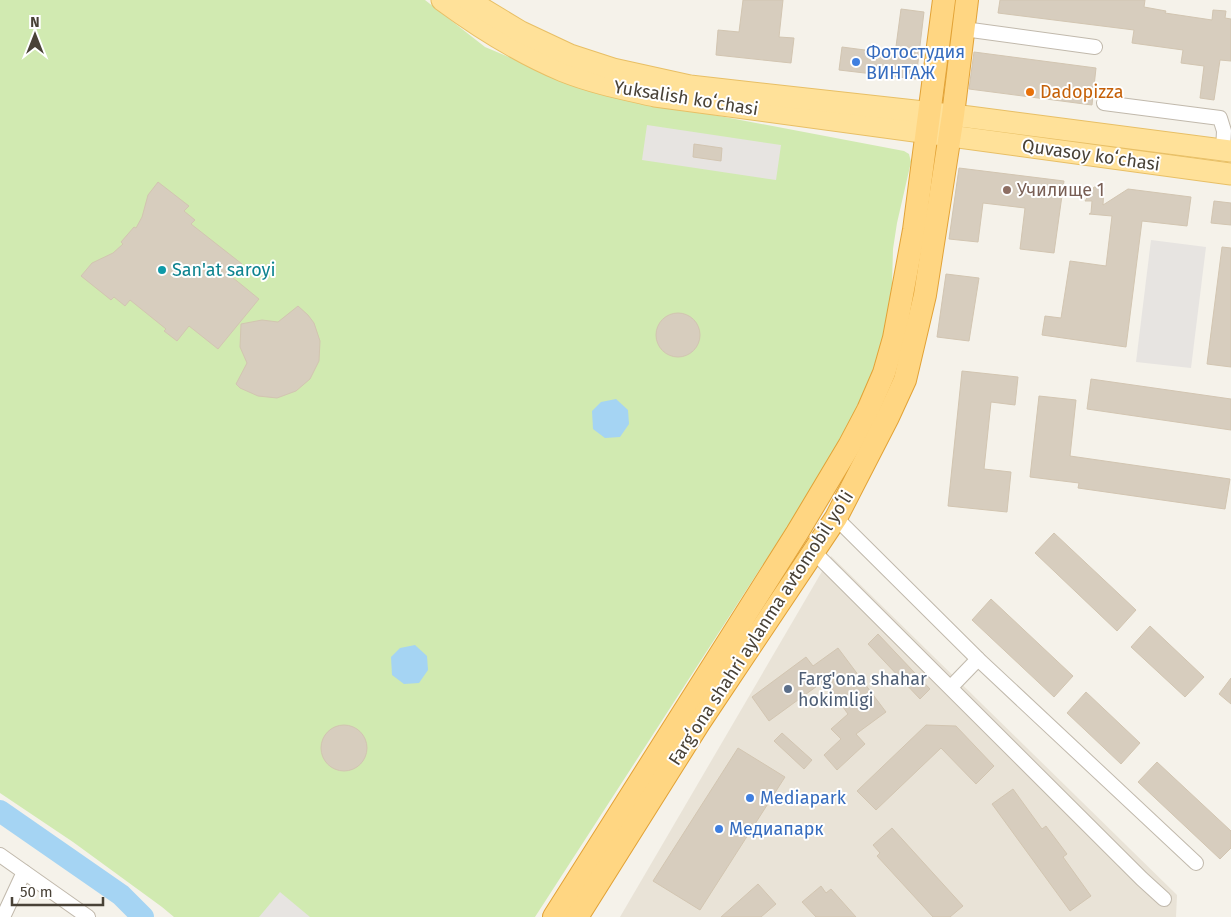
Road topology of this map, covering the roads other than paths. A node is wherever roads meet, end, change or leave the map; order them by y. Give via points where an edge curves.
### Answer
1 (442, 0) edge
2 (468, 0) edge
3 (944, 0) edge
4 (967, 0) edge
5 (964, 29) junction
6 (1095, 47) dead end
7 (1104, 103) dead end
8 (928, 123) junction
9 (952, 126) junction
10 (1227, 151) edge
11 (1231, 174) edge
12 (836, 518) junction
13 (814, 552) junction
14 (978, 659) junction
15 (951, 687) junction
16 (664, 761) junction
17 (0, 855) edge
18 (1196, 863) dead end
19 (24, 872) junction
20 (1164, 899) dead end
21 (3, 917) edge
22 (88, 917) edge
23 (554, 917) edge
24 (576, 917) edge

1 - 8 main road, Yuksalish koʻchasi via 514,48 564,71 609,86 655,96
2 - 8 main road, Yuksalish koʻchasi via 521,32 570,55 613,69 690,86
3 - 8 highway, Fargʻona shahri aylanma avtomobil yoʻli
4 - 5 highway, Fargʻona shahri aylanma avtomobil yoʻli
5 - 6 street
5 - 9 highway, Fargʻona shahri aylanma avtomobil yoʻli
7 - 10 street via 1220,118
8 - 9 main road, Yuksalish koʻchasi
8 - 16 highway, Fargʻona shahri aylanma avtomobil yoʻli via 904,289 881,381 849,446
9 - 10 main road, Quvasoy koʻchasi
9 - 11 main road, Quvasoy koʻchasi
9 - 12 highway, Fargʻona shahri aylanma avtomobil yoʻli via 925,294 905,380
12 - 13 highway, Fargʻona shahri aylanma avtomobil yoʻli
12 - 14 street
13 - 15 street
13 - 16 highway, Fargʻona shahri aylanma avtomobil yoʻli via 699,723
14 - 15 street
14 - 18 street
15 - 20 street
16 - 23 highway, Fargʻona shahri aylanma avtomobil yoʻli
16 - 24 highway, Fargʻona shahri aylanma avtomobil yoʻli
17 - 19 street
19 - 21 street
19 - 22 street

